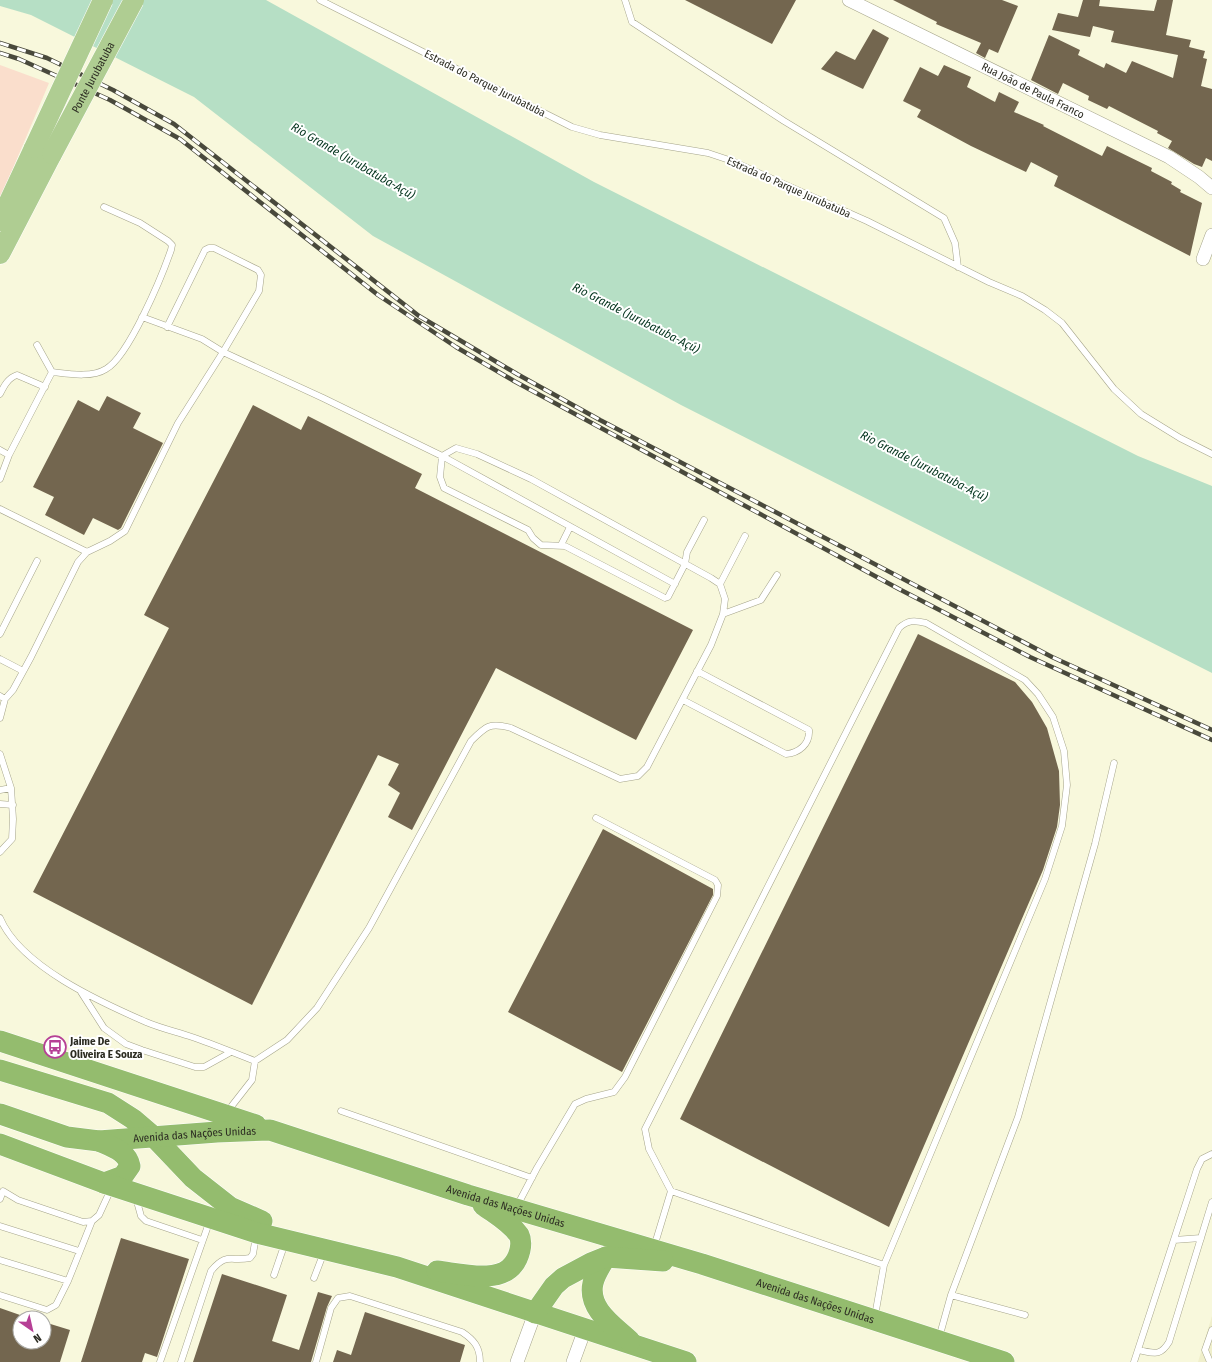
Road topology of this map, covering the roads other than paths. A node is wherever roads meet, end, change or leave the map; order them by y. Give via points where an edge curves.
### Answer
1 (103, 0) edge
2 (134, 0) edge
3 (320, 0) edge
4 (625, 0) edge
5 (849, 0) edge
6 (1212, 188) edge
7 (104, 207) dead end
8 (0, 222) edge
9 (1212, 235) edge
10 (0, 254) edge
11 (1203, 259) dead end
12 (958, 267) junction
13 (142, 317) junction
14 (167, 327) junction
15 (37, 345) dead end
16 (223, 352) junction
17 (52, 372) junction
18 (45, 387) junction
19 (0, 394) edge
20 (0, 450) edge
21 (1212, 454) edge
22 (9, 455) junction
23 (442, 456) junction
24 (0, 479) edge
25 (0, 509) edge
26 (704, 520) dead end
27 (570, 527) junction
28 (745, 536) dead end
29 (561, 545) junction
30 (87, 552) junction
31 (37, 561) dead end
32 (685, 564) junction
33 (777, 575) dead end
34 (675, 584) junction
35 (720, 584) junction
36 (723, 614) junction
37 (0, 634) edge
38 (0, 659) edge
39 (23, 671) junction
40 (697, 672) junction
41 (3, 697) edge
42 (683, 700) junction
43 (0, 718) edge
44 (0, 754) edge
45 (1114, 763) dead end
46 (11, 788) junction
47 (0, 790) edge
48 (0, 804) edge
49 (13, 805) junction
50 (596, 818) dead end
51 (0, 852) edge
52 (0, 918) edge
53 (80, 991) junction
54 (0, 1041) edge
55 (231, 1052) junction
56 (255, 1061) junction
57 (0, 1070) edge
58 (341, 1111) dead end
59 (0, 1114) edge
60 (225, 1115) junction
61 (270, 1130) junction
62 (154, 1136) junction
63 (99, 1141) junction
64 (0, 1144) edge
65 (1212, 1154) edge
66 (532, 1178) junction
67 (108, 1184) junction
68 (2, 1190) edge
69 (671, 1191) junction
70 (135, 1193) junction
71 (468, 1195) junction
72 (0, 1199) edge
73 (1212, 1202) edge
74 (515, 1209) junction
75 (211, 1217) junction
76 (92, 1221) junction
77 (0, 1226) edge
78 (257, 1233) junction
79 (1201, 1238) junction
80 (286, 1239) junction
81 (202, 1240) junction
82 (1174, 1240) junction
83 (325, 1248) junction
84 (653, 1250) junction
85 (79, 1252) junction
86 (606, 1257) junction
87 (0, 1260) edge
88 (702, 1264) junction
89 (884, 1265) junction
90 (397, 1267) junction
91 (274, 1276) dead end
92 (314, 1278) dead end
93 (68, 1281) junction
94 (0, 1295) edge
95 (951, 1295) junction
96 (536, 1313) junction
97 (1025, 1316) dead end
98 (875, 1319) junction
99 (585, 1329) junction
100 (1212, 1330) edge
101 (939, 1340) junction
102 (1138, 1350) junction
103 (647, 1352) junction
104 (160, 1362) edge
105 (181, 1362) edge
106 (316, 1362) edge
107 (480, 1362) edge
108 (517, 1362) edge
109 (573, 1362) edge
110 (686, 1362) edge
111 (1004, 1362) edge
112 (1134, 1362) edge
113 (1210, 1362) edge

1 - 8 main road, Ponte Jurubatuba, bridge
2 - 10 main road, Ponte Jurubatuba, bridge
3 - 12 lane, Estrada do Parque Jurubatuba via 572,127 600,135 708,153 732,161 867,222
4 - 12 lane via 632,22 784,121 944,218 955,243
5 - 6 street, Rua João de Paula Franco via 1168,157
7 - 13 lane via 140,223 172,245 155,293
9 - 11 street
12 - 21 lane, Estrada do Parque Jurubatuba via 1022,296 1045,310 1062,323 1114,389 1141,414
13 - 14 lane
13 - 17 lane via 115,364 96,373
14 - 16 lane via 202,339
14 - 16 lane via 205,250 214,248 258,270 261,274 259,291
15 - 17 lane
16 - 23 lane
16 - 30 lane via 178,423 124,531
17 - 18 lane
18 - 19 lane via 17,375 6,383
18 - 22 lane
20 - 22 lane
22 - 24 lane
23 - 27 lane via 513,493
23 - 29 lane via 440,477 444,488 528,530 532,538 541,545
23 - 32 lane via 456,448 476,454 531,479
25 - 30 lane
26 - 32 lane via 687,552
27 - 29 lane
27 - 34 lane
28 - 35 lane
29 - 34 lane via 665,598
30 - 39 lane via 78,562
31 - 37 lane
32 - 34 lane
32 - 35 lane
33 - 36 lane via 761,600
35 - 36 lane via 725,599
36 - 40 lane
38 - 39 lane
39 - 41 lane via 13,690
40 - 42 lane
40 - 42 lane via 808,730 808,740 795,753 786,754
41 - 43 lane
42 - 56 lane via 647,767 638,776 629,779 620,779 511,728 497,724 486,726 472,742 369,928 317,1008 288,1040
44 - 46 lane
45 - 95 lane via 1095,844 1018,1117
46 - 47 lane
46 - 49 lane
48 - 49 lane
49 - 51 lane via 12,839
50 - 66 lane via 715,880 718,885 717,896 625,1076 614,1092 575,1104
52 - 53 lane via 12,938 28,954 58,978
53 - 55 lane via 147,1023
53 - 55 lane via 104,1028 126,1044 195,1067 204,1067
54 - 60 highway
55 - 56 lane
56 - 60 lane via 252,1080
57 - 62 highway via 108,1103
58 - 66 lane
59 - 63 highway, Avenida das Nações Unidas via 67,1137
60 - 61 highway
61 - 62 highway, Avenida das Nações Unidas
61 - 71 highway, Avenida das Nações Unidas
62 - 63 highway, Avenida das Nações Unidas
62 - 83 highway via 193,1178 230,1207
63 - 67 highway via 124,1154 130,1166 123,1176
64 - 67 highway
65 - 82 lane via 1202,1159 1197,1169
66 - 74 lane
67 - 70 highway
67 - 76 lane via 99,1215
68 - 72 lane
68 - 76 lane via 25,1202 83,1222
69 - 84 lane
69 - 89 lane
69 - 89 lane via 649,1149 645,1129 898,628 905,622 915,620 926,623 1025,680 1038,694 1052,717 1064,751 1067,785 1062,826 1045,879
70 - 75 highway
70 - 81 lane via 138,1208 146,1221
71 - 74 highway, Avenida das Nações Unidas
71 - 90 highway via 510,1224 520,1236 521,1247 513,1267 502,1273 487,1276
73 - 79 lane
74 - 84 highway, Avenida das Nações Unidas
75 - 78 highway
75 - 81 lane
76 - 85 lane
77 - 85 lane
78 - 80 highway
78 - 105 lane via 250,1258 229,1258 220,1261 211,1271
79 - 82 lane
79 - 102 lane via 1169,1342 1163,1351 1157,1353
80 - 83 highway
80 - 91 lane
81 - 104 lane
82 - 102 lane
83 - 90 highway
83 - 92 lane
84 - 88 highway, Avenida das Nações Unidas
85 - 93 lane
86 - 88 highway
86 - 96 highway via 563,1278 554,1286
86 - 103 highway via 593,1282 595,1303 604,1318
87 - 93 lane
88 - 98 highway, Avenida das Nações Unidas
89 - 98 lane
90 - 96 highway
93 - 94 lane via 56,1305 47,1310
95 - 97 lane
95 - 101 lane
96 - 99 highway
96 - 108 street
98 - 101 highway, Avenida das Nações Unidas
99 - 103 highway
99 - 109 street
100 - 113 lane via 1205,1350
101 - 111 highway, Avenida das Nações Unidas
102 - 112 lane
103 - 110 highway
106 - 107 lane via 331,1308 338,1298 350,1296 462,1332 474,1341 480,1352

